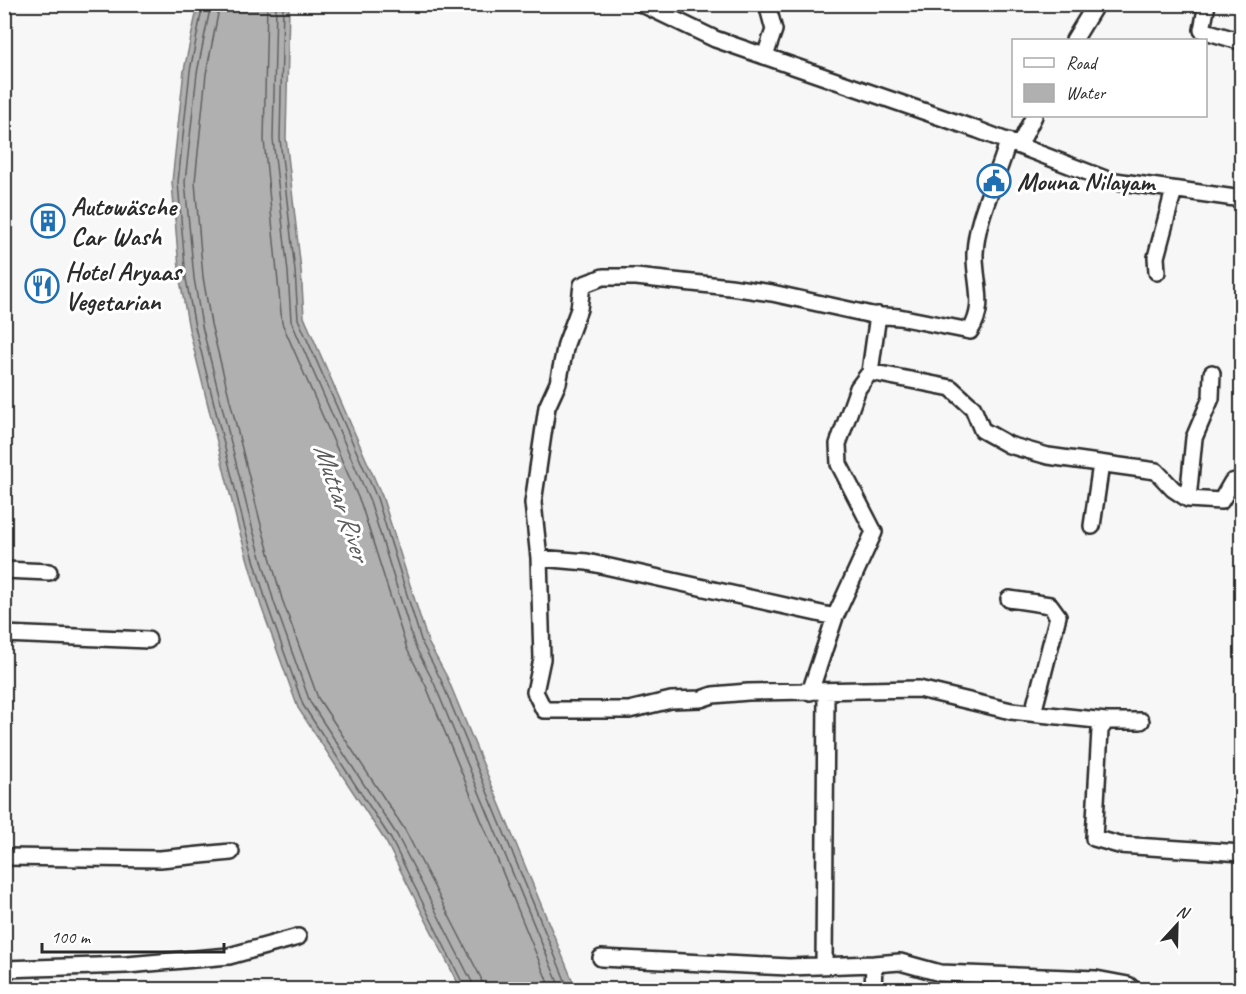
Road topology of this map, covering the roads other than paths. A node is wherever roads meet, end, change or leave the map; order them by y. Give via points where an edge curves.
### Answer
1 (642, 4) edge
2 (768, 4) edge
3 (1096, 4) edge
4 (1207, 4) edge
5 (1075, 39) edge
6 (1242, 42) edge
7 (765, 56) junction
8 (1033, 117) edge
9 (1013, 143) junction
10 (1174, 190) junction
11 (1242, 199) edge
12 (1157, 272) dead end
13 (878, 315) junction
14 (870, 372) junction
15 (1212, 373) dead end
16 (1101, 464) junction
17 (1242, 479) edge
18 (1188, 499) junction
19 (1092, 526) dead end
20 (539, 558) junction
21 (4, 570) edge
22 (49, 572) dead end
23 (1009, 598) dead end
24 (835, 616) junction
25 (4, 634) edge
26 (148, 640) dead end
27 (810, 692) junction
28 (826, 693) junction
29 (1033, 713) junction
30 (1106, 721) junction
31 (1141, 721) dead end
32 (231, 852) dead end
33 (1242, 853) edge
34 (4, 857) edge
35 (298, 937) dead end
36 (601, 958) dead end
37 (874, 964) junction
38 (824, 966) junction
39 (4, 969) edge
40 (873, 990) edge
41 (1134, 990) edge

1 - 7 street via 714,39
2 - 7 street via 774,30
3 - 5 street
4 - 6 street via 1202,30
7 - 9 street
8 - 9 street
9 - 10 street via 1108,180
9 - 13 street via 988,192 982,213 975,254 979,317 970,331
10 - 11 street
10 - 12 street via 1156,257
13 - 14 street
13 - 20 street via 772,293 636,277 603,277 582,285 579,309 548,407 533,503
14 - 16 street via 951,388 973,408 982,430 995,439 1048,456
14 - 24 street via 858,388 838,444 839,464 874,532
15 - 18 street via 1210,398 1194,438
16 - 18 street via 1156,471
16 - 19 street
17 - 18 street via 1232,482 1221,501
20 - 24 street via 587,562
20 - 27 street via 542,659 535,692 544,710 628,710 713,695
21 - 22 street
23 - 29 street via 1050,605 1058,616
24 - 27 street
25 - 26 street
27 - 28 street
28 - 29 street via 919,689
28 - 38 street
29 - 30 street
30 - 31 street
30 - 33 street via 1100,730 1094,838 1140,847
32 - 34 street via 160,859
35 - 39 street via 229,956 127,965
36 - 38 street via 789,968
37 - 38 street
37 - 40 street
37 - 41 street via 900,962 940,974 1096,978

